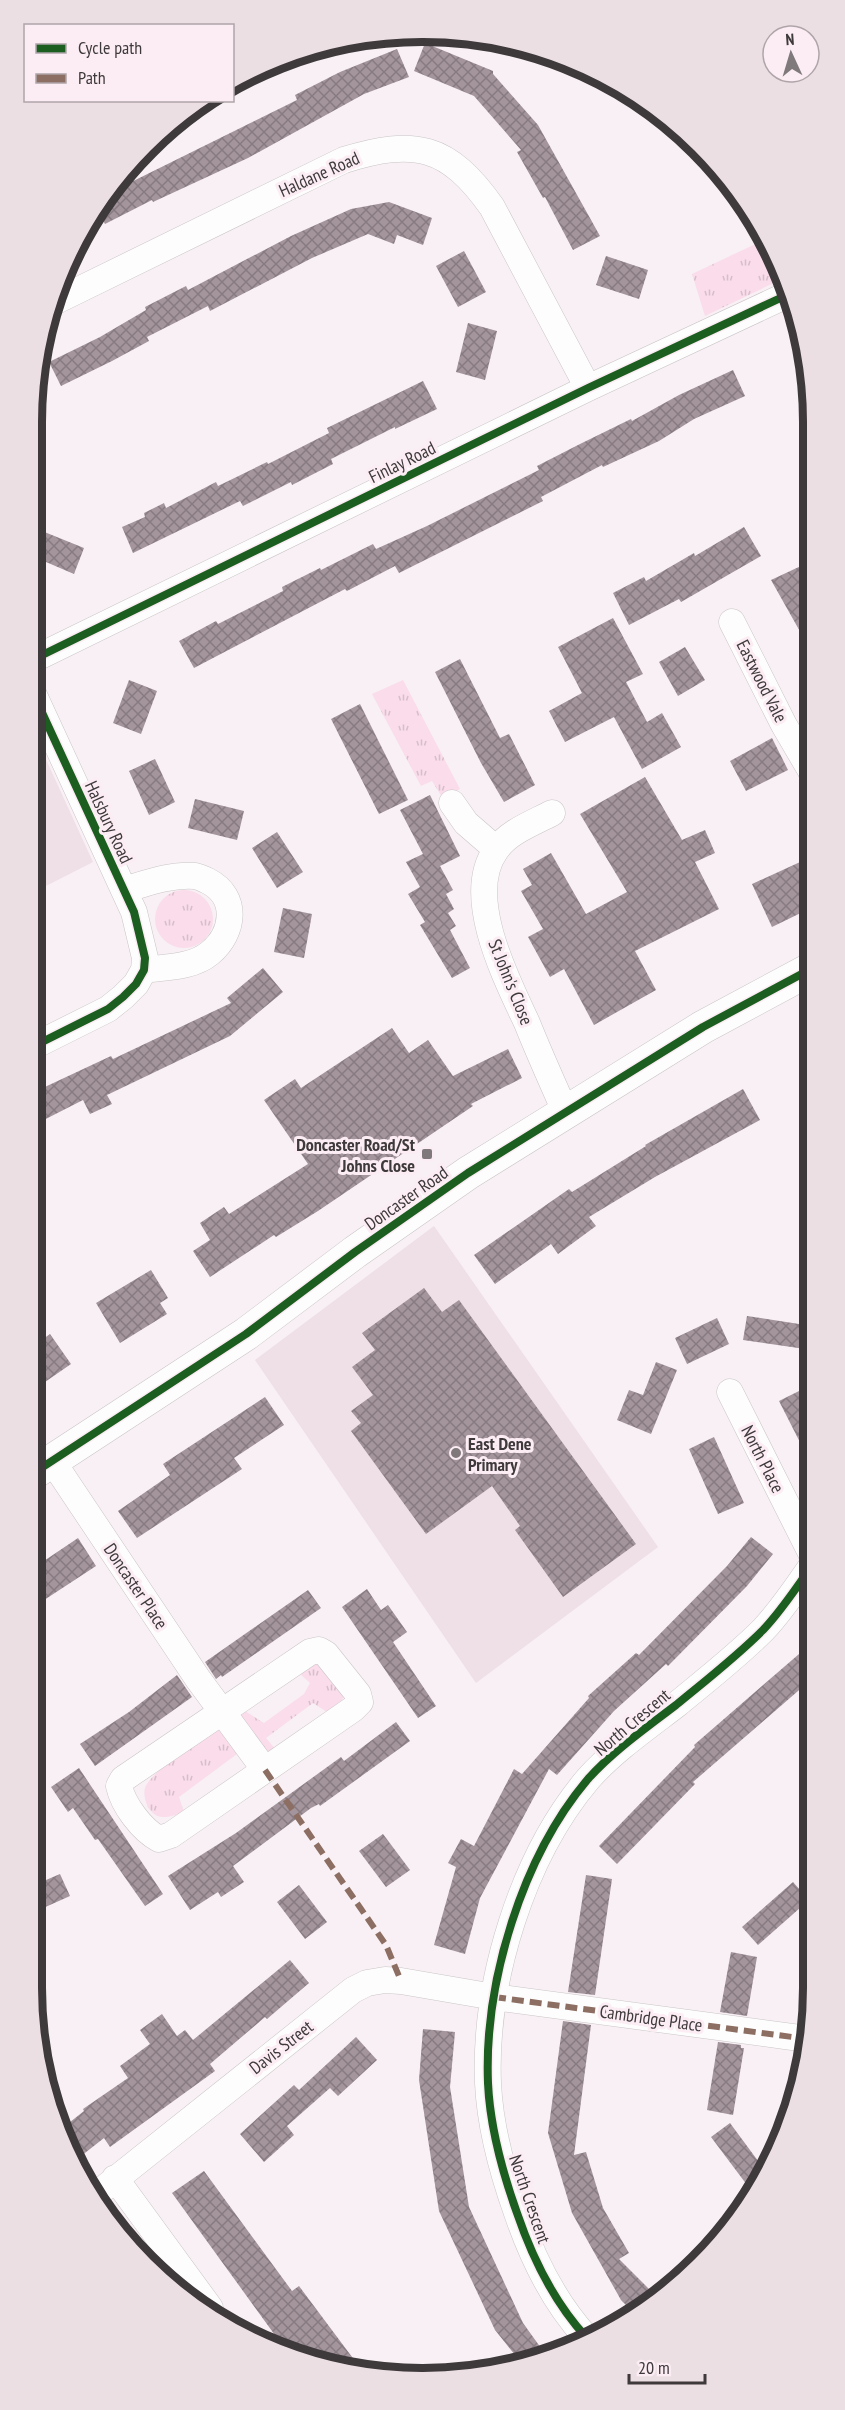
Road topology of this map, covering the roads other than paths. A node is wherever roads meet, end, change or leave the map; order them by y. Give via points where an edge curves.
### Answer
1 (782, 297) edge
2 (63, 298) edge
3 (588, 388) junction
4 (732, 622) dead end
5 (42, 655) edge
6 (42, 714) edge
7 (803, 757) edge
8 (452, 803) dead end
9 (552, 813) dead end
10 (496, 849) junction
11 (124, 890) junction
12 (144, 970) junction
13 (803, 973) edge
14 (42, 1042) edge
15 (565, 1111) junction
16 (730, 1392) dead end
17 (42, 1465) edge
18 (42, 1467) edge
19 (803, 1537) edge
20 (803, 1579) edge
21 (221, 1711) junction
22 (265, 1770) junction
23 (494, 1997) junction
24 (800, 2038) edge
25 (106, 2186) edge
26 (199, 2295) edge
27 (583, 2333) edge

1 - 3 street, Finlay Road
2 - 3 street, Haldane Road via 344,160 395,148 419,149 460,169 487,200
3 - 5 street, Finlay Road
4 - 7 street, Eastwood Vale
6 - 11 street, Halsbury Road
8 - 10 street via 466,823
9 - 10 street via 509,837
10 - 15 street, St John's Close via 485,879 489,927 499,961
11 - 12 street, Halsbury Road via 134,912
11 - 12 street via 177,876 198,876 216,885 226,896 231,911 229,925 209,954 179,966
12 - 14 street via 136,984 108,1009
13 - 15 street, Doncaster Road via 703,1027
15 - 17 street, Doncaster Road via 468,1173 246,1334
16 - 19 street, North Place
18 - 21 street, Doncaster Place
20 - 23 street, North Crescent via 764,1629 589,1778 544,1842 506,1940
21 - 22 street, Doncaster Place
21 - 22 street via 310,1652 319,1650 358,1694 360,1702 353,1709
21 - 22 street via 123,1779 119,1786 121,1795 148,1833 159,1839 171,1835
23 - 24 street, Cambridge Place
23 - 25 street, Davis Street via 401,1981 367,1983 353,1990
23 - 27 street, North Crescent via 488,2083 504,2177 534,2256 556,2297
25 - 26 street

